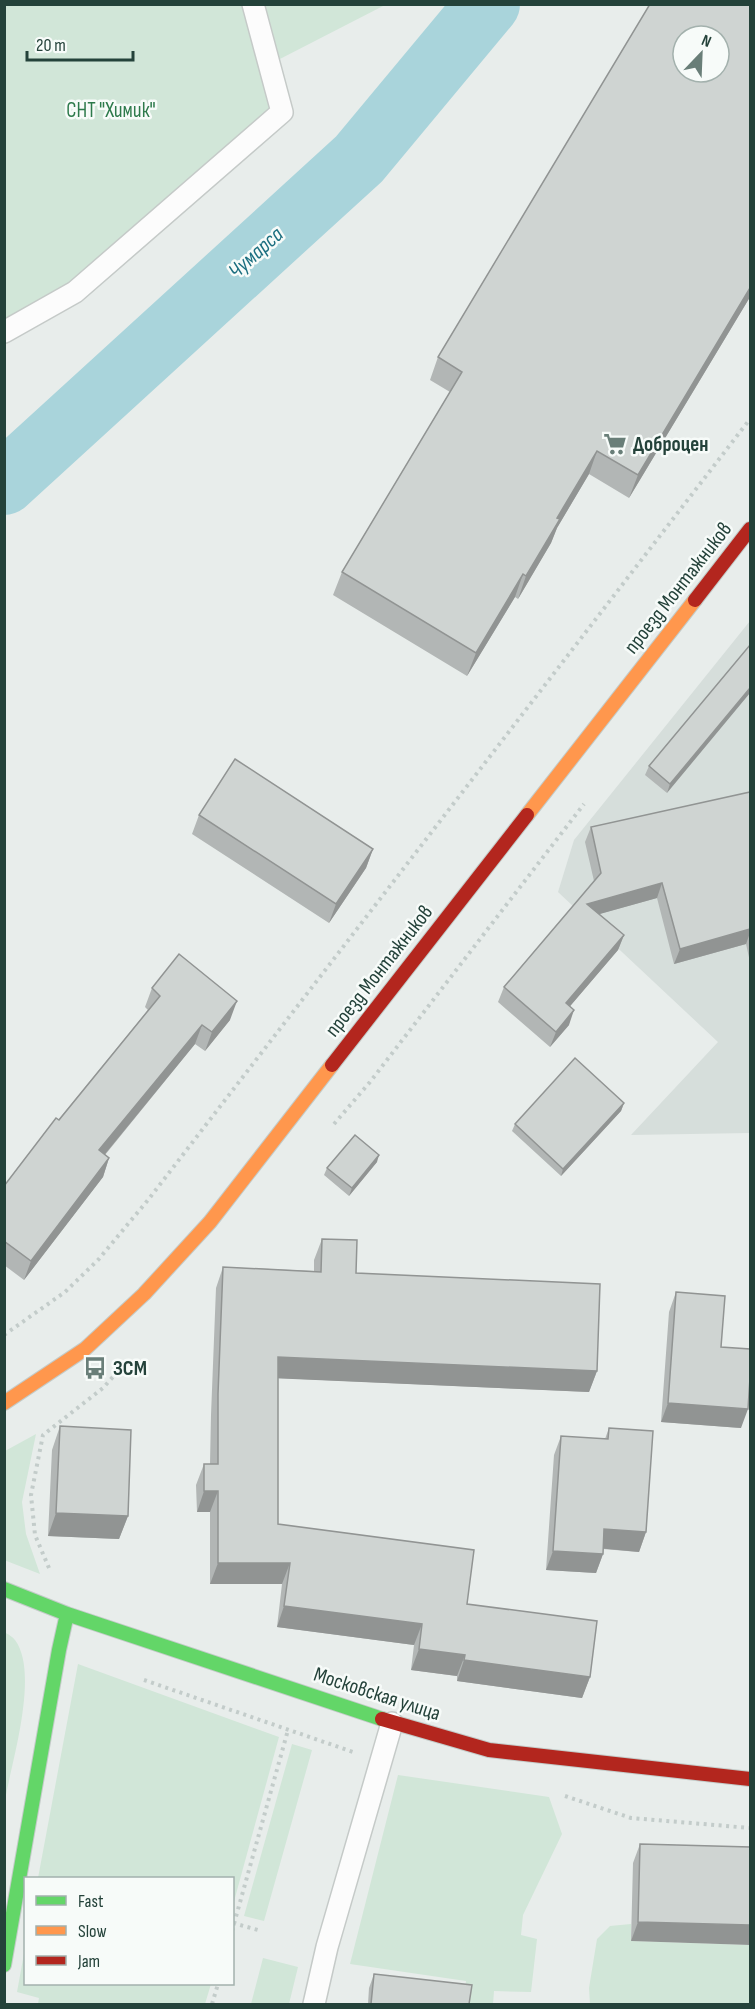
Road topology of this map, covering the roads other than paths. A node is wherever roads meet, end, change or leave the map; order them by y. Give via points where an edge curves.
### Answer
1 (253, 4) edge
2 (4, 332) edge
3 (750, 529) edge
4 (4, 1403) edge
5 (4, 1589) edge
6 (68, 1614) junction
7 (392, 1723) junction
8 (750, 1779) edge
9 (13, 1859) edge
10 (4, 1965) edge
11 (315, 2004) edge

1 - 2 lane via 282,112 75,292
3 - 4 main road, проезд Монтажников via 210,1222 144,1294 85,1348
5 - 6 main road, Московская улица
6 - 7 main road, Московская улица
6 - 9 main road
7 - 8 main road, Московская улица via 489,1750
7 - 11 lane via 327,1947
9 - 10 main road

